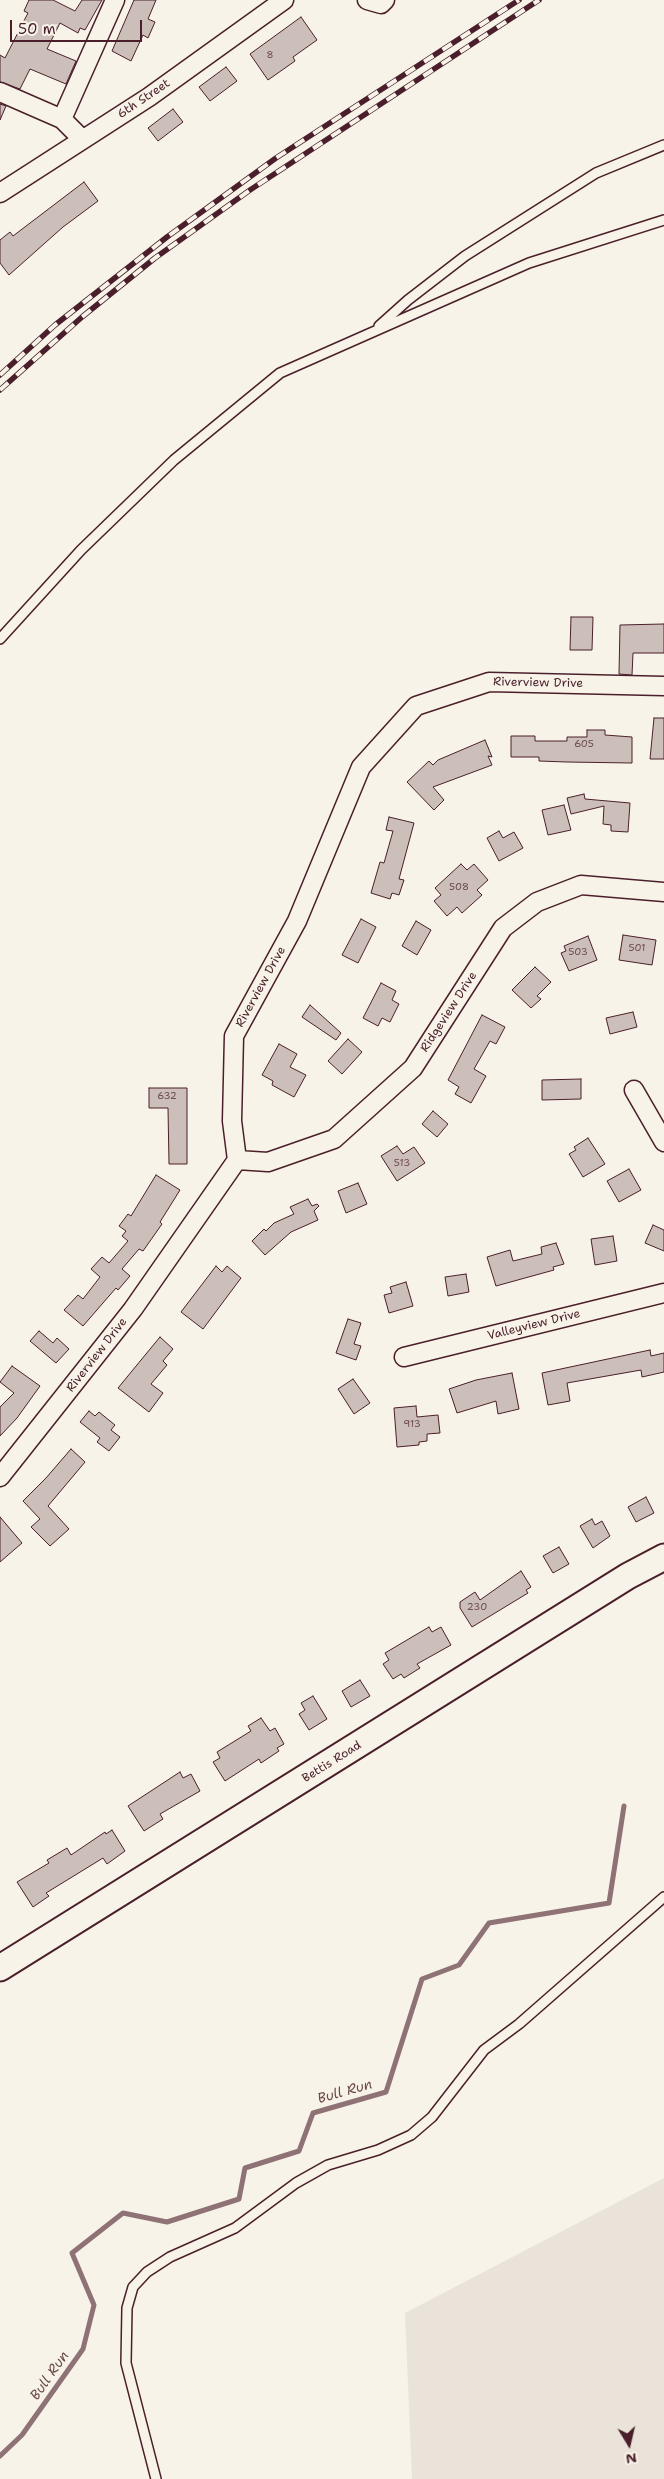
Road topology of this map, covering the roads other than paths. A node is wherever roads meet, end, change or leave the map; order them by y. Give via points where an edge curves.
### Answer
1 (115, 0) edge
2 (284, 0) edge
3 (367, 0) edge
4 (385, 0) edge
5 (0, 92) edge
6 (62, 120) junction
7 (82, 138) junction
8 (664, 145) edge
9 (0, 193) edge
10 (664, 220) edge
11 (376, 330) junction
12 (0, 639) edge
13 (664, 686) edge
14 (664, 892) edge
15 (634, 1090) dead end
16 (664, 1142) edge
17 (237, 1160) junction
18 (664, 1293) edge
19 (404, 1358) dead end
20 (0, 1477) edge
21 (664, 1557) edge
22 (664, 1897) edge
23 (0, 1968) edge
24 (156, 2479) edge

1 - 6 street
2 - 7 street, 6th Street via 149,97
3 - 4 street via 381,4
5 - 6 street
6 - 7 street
7 - 9 street, 6th Street
8 - 11 lane via 596,173 473,250 408,300
10 - 11 lane via 528,264
11 - 12 lane via 280,373 189,448 81,550
13 - 17 street, Riverview Drive via 489,682 416,706 361,767 297,921 234,1036 232,1121
14 - 17 street, Ridgeview Drive via 581,885 537,902 502,928 413,1068 334,1139 268,1162
15 - 16 street
17 - 20 street, Riverview Drive via 133,1309
18 - 19 street, Valleyview Drive
21 - 23 street, Bettis Road via 628,1576
22 - 24 lane via 519,2024 484,2050 432,2117 410,2135 378,2150 328,2165 235,2228 170,2258 137,2282 127,2308 126,2363

